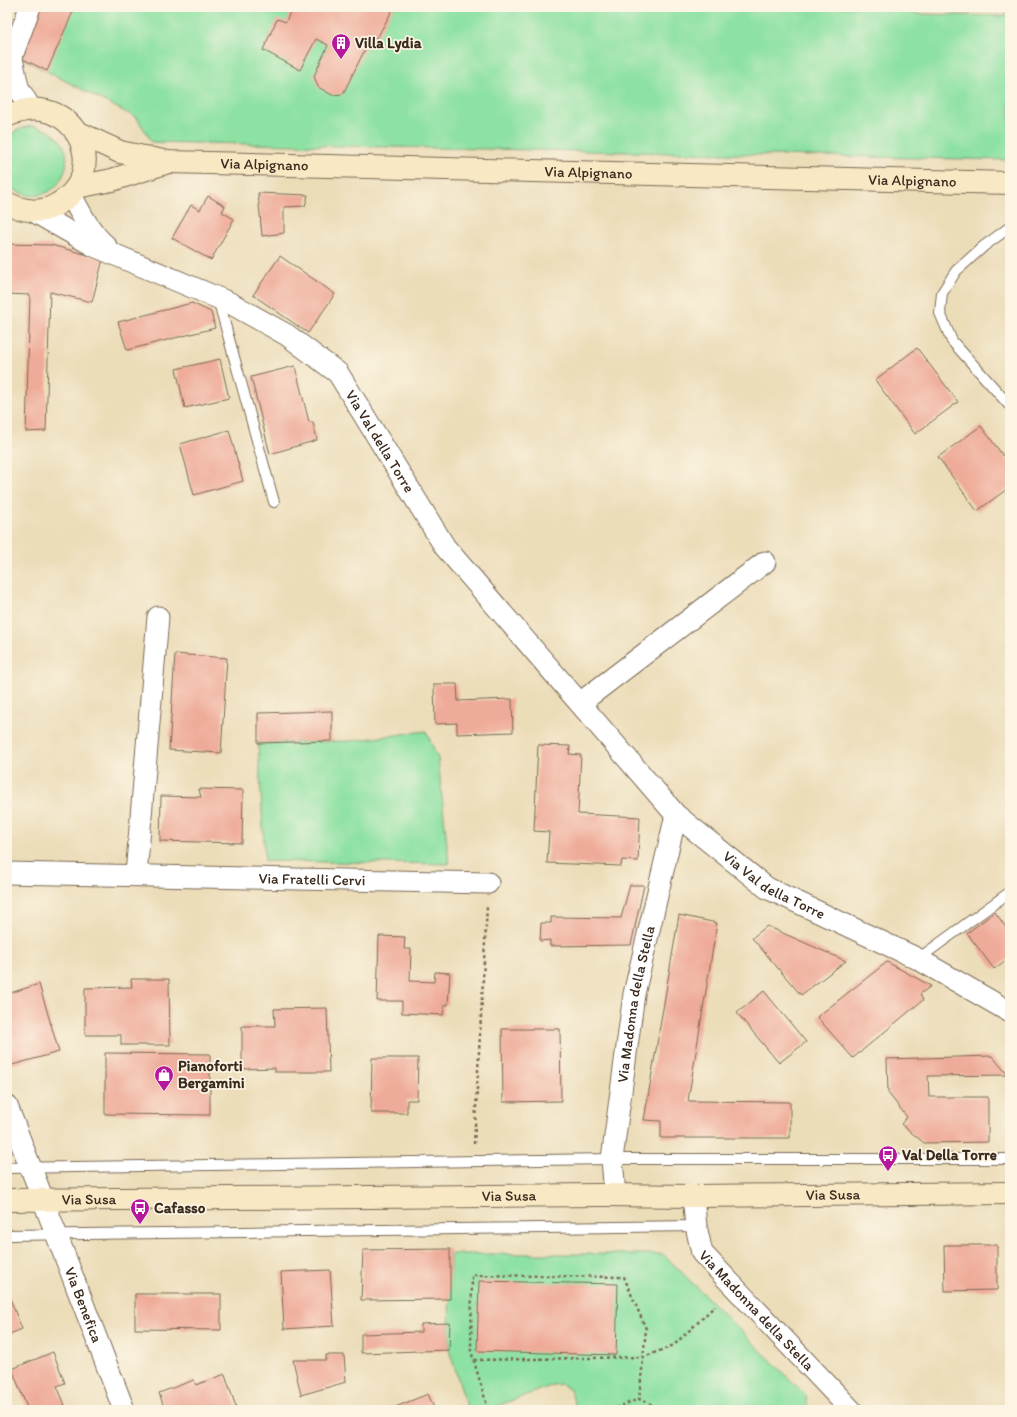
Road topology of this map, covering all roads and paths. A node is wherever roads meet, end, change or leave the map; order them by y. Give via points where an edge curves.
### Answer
1 (30, 7) edge
2 (10, 64) edge
3 (31, 109) junction
4 (7, 116) edge
5 (76, 132) junction
6 (168, 162) junction
7 (1010, 183) edge
8 (74, 191) junction
9 (17, 211) edge
10 (1010, 227) edge
11 (118, 256) junction
12 (218, 298) junction
13 (1010, 406) edge
14 (274, 502) dead end
15 (765, 562) dead end
16 (158, 616) dead end
17 (580, 703) junction
18 (676, 815) junction
19 (7, 873) edge
20 (136, 875) junction
21 (488, 883) joint
22 (1010, 892) edge
23 (918, 959) junction
24 (1010, 1012) edge
25 (7, 1106) edge
26 (612, 1159) junction
27 (1010, 1159) edge
28 (473, 1161) junction
29 (31, 1167) junction
30 (7, 1168) edge
31 (1010, 1193) edge
32 (615, 1195) junction
33 (693, 1196) junction
34 (7, 1200) edge
35 (44, 1200) junction
36 (696, 1226) junction
37 (7, 1235) edge
38 (56, 1235) junction
39 (715, 1306) dead end
40 (644, 1357) junction
41 (474, 1360) junction
42 (639, 1399) junction
43 (488, 1409) edge
44 (124, 1410) edge
45 (610, 1410) edge
46 (664, 1410) edge
47 (851, 1410) edge

1 - 2 street
2 - 3 street via 18,87
3 - 4 street
3 - 5 street via 57,114
5 - 6 street, Via Alpignano via 120,152
5 - 8 street via 82,142 85,165
6 - 7 street, Via Alpignano
6 - 8 street, Via Alpignano
8 - 9 street via 63,202 53,207
8 - 11 street, Via Val della Torre via 88,226
9 - 11 street, Via Val della Torre
10 - 13 lane via 956,271 942,293 940,313 952,341
11 - 12 street, Via Val della Torre
12 - 14 lane
12 - 17 street, Via Val della Torre via 287,335 338,373 445,547
15 - 17 street
16 - 20 street
17 - 18 street, Via Val della Torre
18 - 23 street, Via Val della Torre via 767,888
18 - 26 street, Via Madonna della Stella via 634,994
19 - 20 street, Via Fratelli Cervi
20 - 21 street, Via Fratelli Cervi
21 - 28 path
22 - 23 lane
23 - 24 street, Via Val della Torre
25 - 29 street, Via Benefica
26 - 27 lane
26 - 28 lane
26 - 32 street, Via Madonna della Stella
28 - 29 lane
29 - 30 lane
29 - 35 street, Via Benefica
31 - 33 street, Via Susa
32 - 33 street, Via Susa
32 - 35 street, Via Susa
33 - 36 street, Via Madonna della Stella
34 - 35 street, Via Susa
35 - 38 street, Via Benefica
36 - 38 lane
36 - 47 street, Via Madonna della Stella via 702,1253
37 - 38 lane
38 - 44 street, Via Benefica
39 - 40 path via 674,1345
40 - 41 path
40 - 41 path via 646,1329 624,1277 472,1275
40 - 42 path
41 - 43 path
42 - 45 path
42 - 46 path

